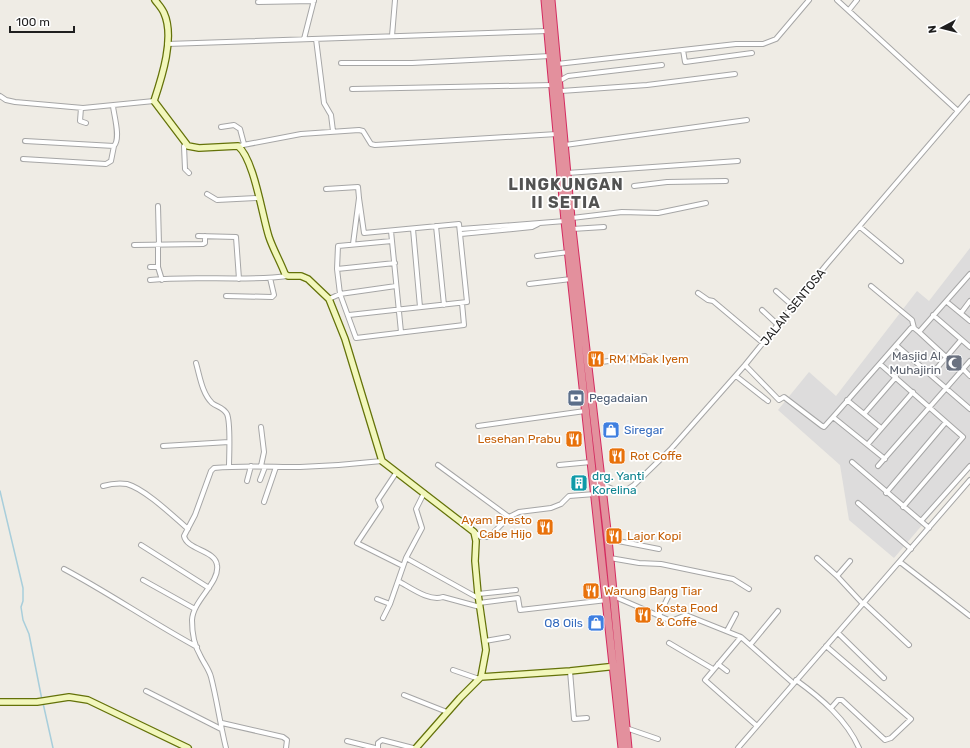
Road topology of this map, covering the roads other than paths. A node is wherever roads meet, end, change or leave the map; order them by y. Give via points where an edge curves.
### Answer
1 (155, 0) edge
2 (395, 0) edge
3 (545, 0) edge
4 (551, 0) edge
5 (809, 0) edge
6 (837, 0) edge
7 (857, 0) edge
8 (314, 1) edge
9 (258, 2) dead end
10 (849, 10) junction
11 (550, 31) junction
12 (392, 36) junction
13 (304, 39) junction
14 (316, 39) junction
15 (167, 44) junction
16 (683, 50) junction
17 (752, 53) dead end
18 (550, 56) junction
19 (341, 62) dead end
20 (557, 64) junction
21 (662, 65) dead end
22 (735, 74) dead end
23 (556, 83) junction
24 (352, 89) dead end
25 (561, 91) junction
26 (0, 96) edge
27 (970, 97) edge
28 (154, 101) junction
29 (113, 106) junction
30 (81, 108) junction
31 (958, 111) junction
32 (747, 120) dead end
33 (86, 123) dead end
34 (221, 126) dead end
35 (333, 131) junction
36 (557, 134) junction
37 (25, 141) dead end
38 (565, 144) junction
39 (186, 145) junction
40 (241, 145) junction
41 (114, 146) junction
42 (22, 158) dead end
43 (738, 161) dead end
44 (189, 173) dead end
45 (567, 173) junction
46 (726, 181) dead end
47 (634, 186) dead end
48 (326, 189) dead end
49 (207, 194) dead end
50 (258, 198) junction
51 (359, 198) junction
52 (706, 203) dead end
53 (158, 206) dead end
54 (568, 220) junction
55 (436, 226) junction
56 (604, 227) dead end
57 (860, 227) junction
58 (495, 228) junction
59 (413, 229) junction
60 (461, 229) junction
61 (572, 229) junction
62 (391, 231) junction
63 (461, 234) junction
64 (198, 236) dead end
65 (205, 236) junction
66 (392, 241) junction
67 (158, 244) junction
68 (354, 244) junction
69 (134, 245) dead end
70 (569, 252) junction
71 (537, 256) dead end
72 (901, 260) dead end
73 (394, 263) junction
74 (158, 266) junction
75 (150, 267) dead end
76 (337, 269) junction
77 (970, 274) edge
78 (288, 276) junction
79 (239, 278) junction
80 (270, 278) junction
81 (572, 279) junction
82 (150, 280) dead end
83 (162, 280) junction
84 (529, 284) dead end
85 (396, 286) junction
86 (871, 286) dead end
87 (776, 290) dead end
88 (698, 293) dead end
89 (340, 294) junction
90 (226, 296) dead end
91 (330, 299) junction
92 (970, 300) edge
93 (947, 302) junction
94 (462, 303) junction
95 (444, 305) junction
96 (793, 306) junction
97 (420, 307) junction
98 (399, 310) junction
99 (762, 310) dead end
100 (961, 313) junction
101 (348, 315) junction
102 (933, 315) junction
103 (970, 321) edge
104 (778, 325) junction
105 (914, 328) junction
106 (401, 332) junction
107 (919, 332) junction
108 (961, 340) junction
109 (763, 343) junction
110 (896, 345) junction
111 (970, 347) edge
112 (645, 356) dead end
113 (946, 357) junction
114 (970, 361) edge
115 (196, 363) dead end
116 (586, 364) junction
117 (880, 364) junction
118 (745, 365) junction
119 (963, 369) junction
120 (931, 375) junction
121 (736, 376) junction
122 (970, 376) edge
123 (896, 377) junction
124 (946, 388) junction
125 (913, 392) junction
126 (847, 400) junction
127 (768, 401) dead end
128 (930, 407) junction
129 (970, 409) edge
130 (586, 411) junction
131 (864, 414) junction
132 (833, 417) junction
133 (946, 422) junction
134 (478, 426) dead end
135 (261, 428) dead end
136 (881, 428) junction
137 (229, 442) junction
138 (868, 444) junction
139 (163, 446) dead end
140 (885, 459) junction
141 (382, 461) junction
142 (592, 462) junction
143 (852, 462) dead end
144 (438, 465) dead end
145 (559, 465) dead end
146 (251, 466) junction
147 (878, 466) dead end
148 (970, 466) edge
149 (229, 467) junction
150 (263, 467) junction
151 (276, 467) junction
152 (396, 473) junction
153 (247, 480) dead end
154 (260, 480) dead end
155 (970, 480) edge
156 (594, 481) junction
157 (601, 483) junction
158 (102, 486) dead end
159 (886, 493) junction
160 (424, 494) junction
161 (595, 494) junction
162 (264, 502) dead end
163 (858, 503) dead end
164 (903, 507) junction
165 (509, 517) junction
166 (921, 521) junction
167 (929, 528) junction
168 (188, 529) junction
169 (474, 532) junction
170 (608, 539) junction
171 (141, 545) dead end
172 (659, 549) dead end
173 (911, 549) junction
174 (406, 558) junction
175 (610, 558) junction
176 (817, 558) dead end
177 (850, 561) dead end
178 (900, 562) junction
179 (403, 566) junction
180 (64, 569) dead end
181 (837, 576) junction
182 (144, 580) dead end
183 (398, 581) junction
184 (209, 588) junction
185 (749, 589) dead end
186 (516, 590) dead end
187 (668, 597) dead end
188 (610, 598) junction
189 (377, 599) dead end
190 (479, 600) junction
191 (864, 603) junction
192 (390, 604) junction
193 (195, 609) junction
194 (778, 611) dead end
195 (736, 614) dead end
196 (659, 616) junction
197 (970, 616) edge
198 (383, 618) dead end
199 (726, 631) junction
200 (838, 633) junction
201 (508, 637) dead end
202 (742, 637) junction
203 (485, 641) junction
204 (670, 643) dead end
205 (750, 645) junction
206 (909, 645) dead end
207 (826, 646) junction
208 (196, 647) junction
209 (718, 664) junction
210 (617, 666) junction
211 (713, 669) junction
212 (454, 670) dead end
213 (570, 671) junction
214 (727, 671) dead end
215 (480, 678) junction
216 (884, 678) dead end
217 (795, 682) junction
218 (146, 691) dead end
219 (404, 695) dead end
220 (0, 702) edge
221 (831, 708) junction
222 (447, 712) junction
223 (587, 718) dead end
224 (222, 723) junction
225 (757, 726) junction
226 (626, 728) junction
227 (221, 729) junction
228 (658, 739) dead end
229 (348, 741) dead end
230 (188, 748) edge
231 (226, 748) edge
232 (286, 748) edge
233 (376, 748) edge
234 (414, 748) edge
235 (622, 748) edge
236 (628, 748) edge
237 (738, 748) edge
238 (859, 748) edge

1 - 15 street via 164,11 168,31
2 - 12 street
3 - 11 highway
4 - 11 highway
5 - 16 street via 780,37 772,41
6 - 10 street
7 - 10 street
8 - 9 street
8 - 13 street
10 - 31 street
11 - 12 street
11 - 18 highway
11 - 20 highway
12 - 14 street
13 - 14 street
13 - 15 street
14 - 35 street via 324,103 331,115
15 - 28 street via 164,69
16 - 17 street via 685,62
16 - 20 street
18 - 19 street via 412,62
18 - 23 highway
20 - 23 highway
21 - 23 street via 568,76
22 - 25 street via 647,85
23 - 24 street
23 - 25 highway
23 - 36 highway
25 - 38 highway
26 - 30 street via 15,102
27 - 31 street, JALAN SENTOSA
28 - 29 street
28 - 39 street
29 - 30 street
29 - 41 street via 117,135
30 - 33 street via 80,121
31 - 57 street, JALAN SENTOSA
32 - 38 street
34 - 40 street via 234,125 240,129
35 - 36 street via 363,131 368,142 375,145
35 - 40 street
36 - 54 highway
37 - 41 street
38 - 45 highway
39 - 40 street via 200,148
39 - 44 street via 185,169
40 - 50 street via 249,163
41 - 42 street via 111,161 106,164
43 - 45 street
45 - 54 highway
46 - 47 street via 667,182
48 - 51 street via 358,187
49 - 50 street via 217,200
50 - 78 street via 270,238
51 - 62 street via 364,233
51 - 68 street
52 - 54 street via 658,213 622,212
53 - 67 street
54 - 58 street via 532,227
54 - 61 highway
54 - 70 highway
55 - 59 street
55 - 60 street via 459,224
55 - 95 street
56 - 61 street
57 - 72 street
57 - 96 street, JALAN SENTOSA
58 - 60 street
58 - 63 street
59 - 62 street
59 - 97 street
60 - 63 street
61 - 116 highway
62 - 66 street
63 - 94 street via 467,302
64 - 65 street
65 - 67 street via 203,244
65 - 79 street via 236,237
66 - 68 street
66 - 73 street
67 - 69 street
67 - 74 street
68 - 76 street via 338,246
70 - 71 street
70 - 81 highway
73 - 76 street
73 - 85 street
74 - 75 street
74 - 83 street
76 - 89 street
77 - 93 street
78 - 80 street
78 - 91 street via 301,276
79 - 80 street
79 - 83 street
80 - 90 street via 274,295 272,297
81 - 84 street
81 - 130 highway
82 - 83 street
85 - 89 street
85 - 98 street
86 - 105 street via 912,320
87 - 96 street
88 - 109 street via 713,301
89 - 91 street
89 - 101 street
91 - 141 street via 345,339
92 - 100 street
93 - 100 street
93 - 102 street
94 - 95 street
94 - 106 street via 464,325
95 - 97 street
96 - 104 street, JALAN SENTOSA
97 - 98 street
98 - 101 street
98 - 106 street
99 - 104 street
100 - 103 street
101 - 106 street via 356,338
102 - 107 street
102 - 108 street
104 - 109 street, JALAN SENTOSA
105 - 107 street
105 - 110 street via 911,328
107 - 113 street
108 - 111 street
108 - 113 street
109 - 118 street, JALAN SENTOSA
110 - 117 street
110 - 120 street
112 - 116 street
113 - 120 street
114 - 119 street
115 - 137 street via 202,387 209,399 227,414
116 - 157 highway
117 - 123 street
117 - 126 street
118 - 121 street, JALAN SENTOSA
118 - 132 street via 780,400 784,396 822,426
119 - 122 street
119 - 124 street
120 - 124 street
121 - 127 street
121 - 157 street, JALAN SENTOSA via 670,450 634,485 620,491
123 - 125 street
123 - 131 street
124 - 128 street
124 - 129 street
125 - 128 street
125 - 136 street
126 - 131 street
126 - 132 street
128 - 133 street
128 - 140 street
130 - 134 street
130 - 142 highway
131 - 136 street
132 - 138 street
133 - 159 street
133 - 164 street via 962,436 962,439
135 - 150 street
136 - 138 street
137 - 139 street
137 - 149 street
138 - 140 street
140 - 147 street
141 - 151 street via 333,466
141 - 152 street
142 - 145 street
142 - 156 highway
143 - 159 street
144 - 165 street
146 - 149 street
146 - 150 street
146 - 153 street
148 - 166 street
149 - 168 street via 214,468 210,471
150 - 151 street
150 - 154 street
151 - 162 street
152 - 160 street
152 - 179 street via 378,500 381,507 357,543
155 - 167 street
156 - 157 street, JALAN SENTOSA
156 - 161 highway
157 - 170 highway
158 - 168 street via 132,486
159 - 164 street
160 - 169 street
160 - 174 street via 416,509 422,528
161 - 165 street via 569,496 551,508 519,512
161 - 188 highway
163 - 173 street
164 - 166 street
165 - 169 street via 489,537 481,537
166 - 167 street
167 - 173 street
168 - 184 street via 184,536 186,541 213,558 217,564 217,571
169 - 190 street
170 - 172 street
170 - 175 highway
171 - 184 street
173 - 178 street
174 - 179 street
174 - 190 street
175 - 185 street via 638,564 661,564 733,579
175 - 188 highway
176 - 181 street
177 - 181 street
178 - 191 street
178 - 197 street
179 - 183 street
180 - 208 street via 104,590
181 - 191 street
182 - 193 street
183 - 190 street via 430,597
183 - 192 street
184 - 193 street
186 - 190 street
187 - 196 street
188 - 190 street via 520,610 518,598
188 - 196 street
188 - 210 highway
189 - 192 street
190 - 203 street
191 - 200 street
191 - 206 street
192 - 198 street
193 - 208 street via 192,624
194 - 205 street
195 - 199 street
196 - 199 street via 674,621 686,615
199 - 202 street
200 - 207 street
200 - 216 street
201 - 203 street
202 - 205 street
202 - 209 street
203 - 215 street via 486,657
204 - 211 street
205 - 217 street
207 - 217 street
207 - 221 street via 911,719 891,738 885,740 842,700 838,700
208 - 224 street via 210,674
209 - 211 street
209 - 214 street
210 - 213 street
210 - 226 highway
210 - 235 highway
211 - 225 street via 705,680
212 - 215 street
213 - 215 street
213 - 223 street via 574,719
215 - 222 street
217 - 221 street
217 - 225 street
218 - 227 street
219 - 222 street
220 - 230 street via 37,702 69,697 88,700
221 - 238 street via 854,735
222 - 234 street
224 - 227 street
224 - 232 street via 283,737 287,740
225 - 237 street
226 - 228 street
226 - 236 highway
227 - 231 street
229 - 233 street
233 - 234 street via 382,740

